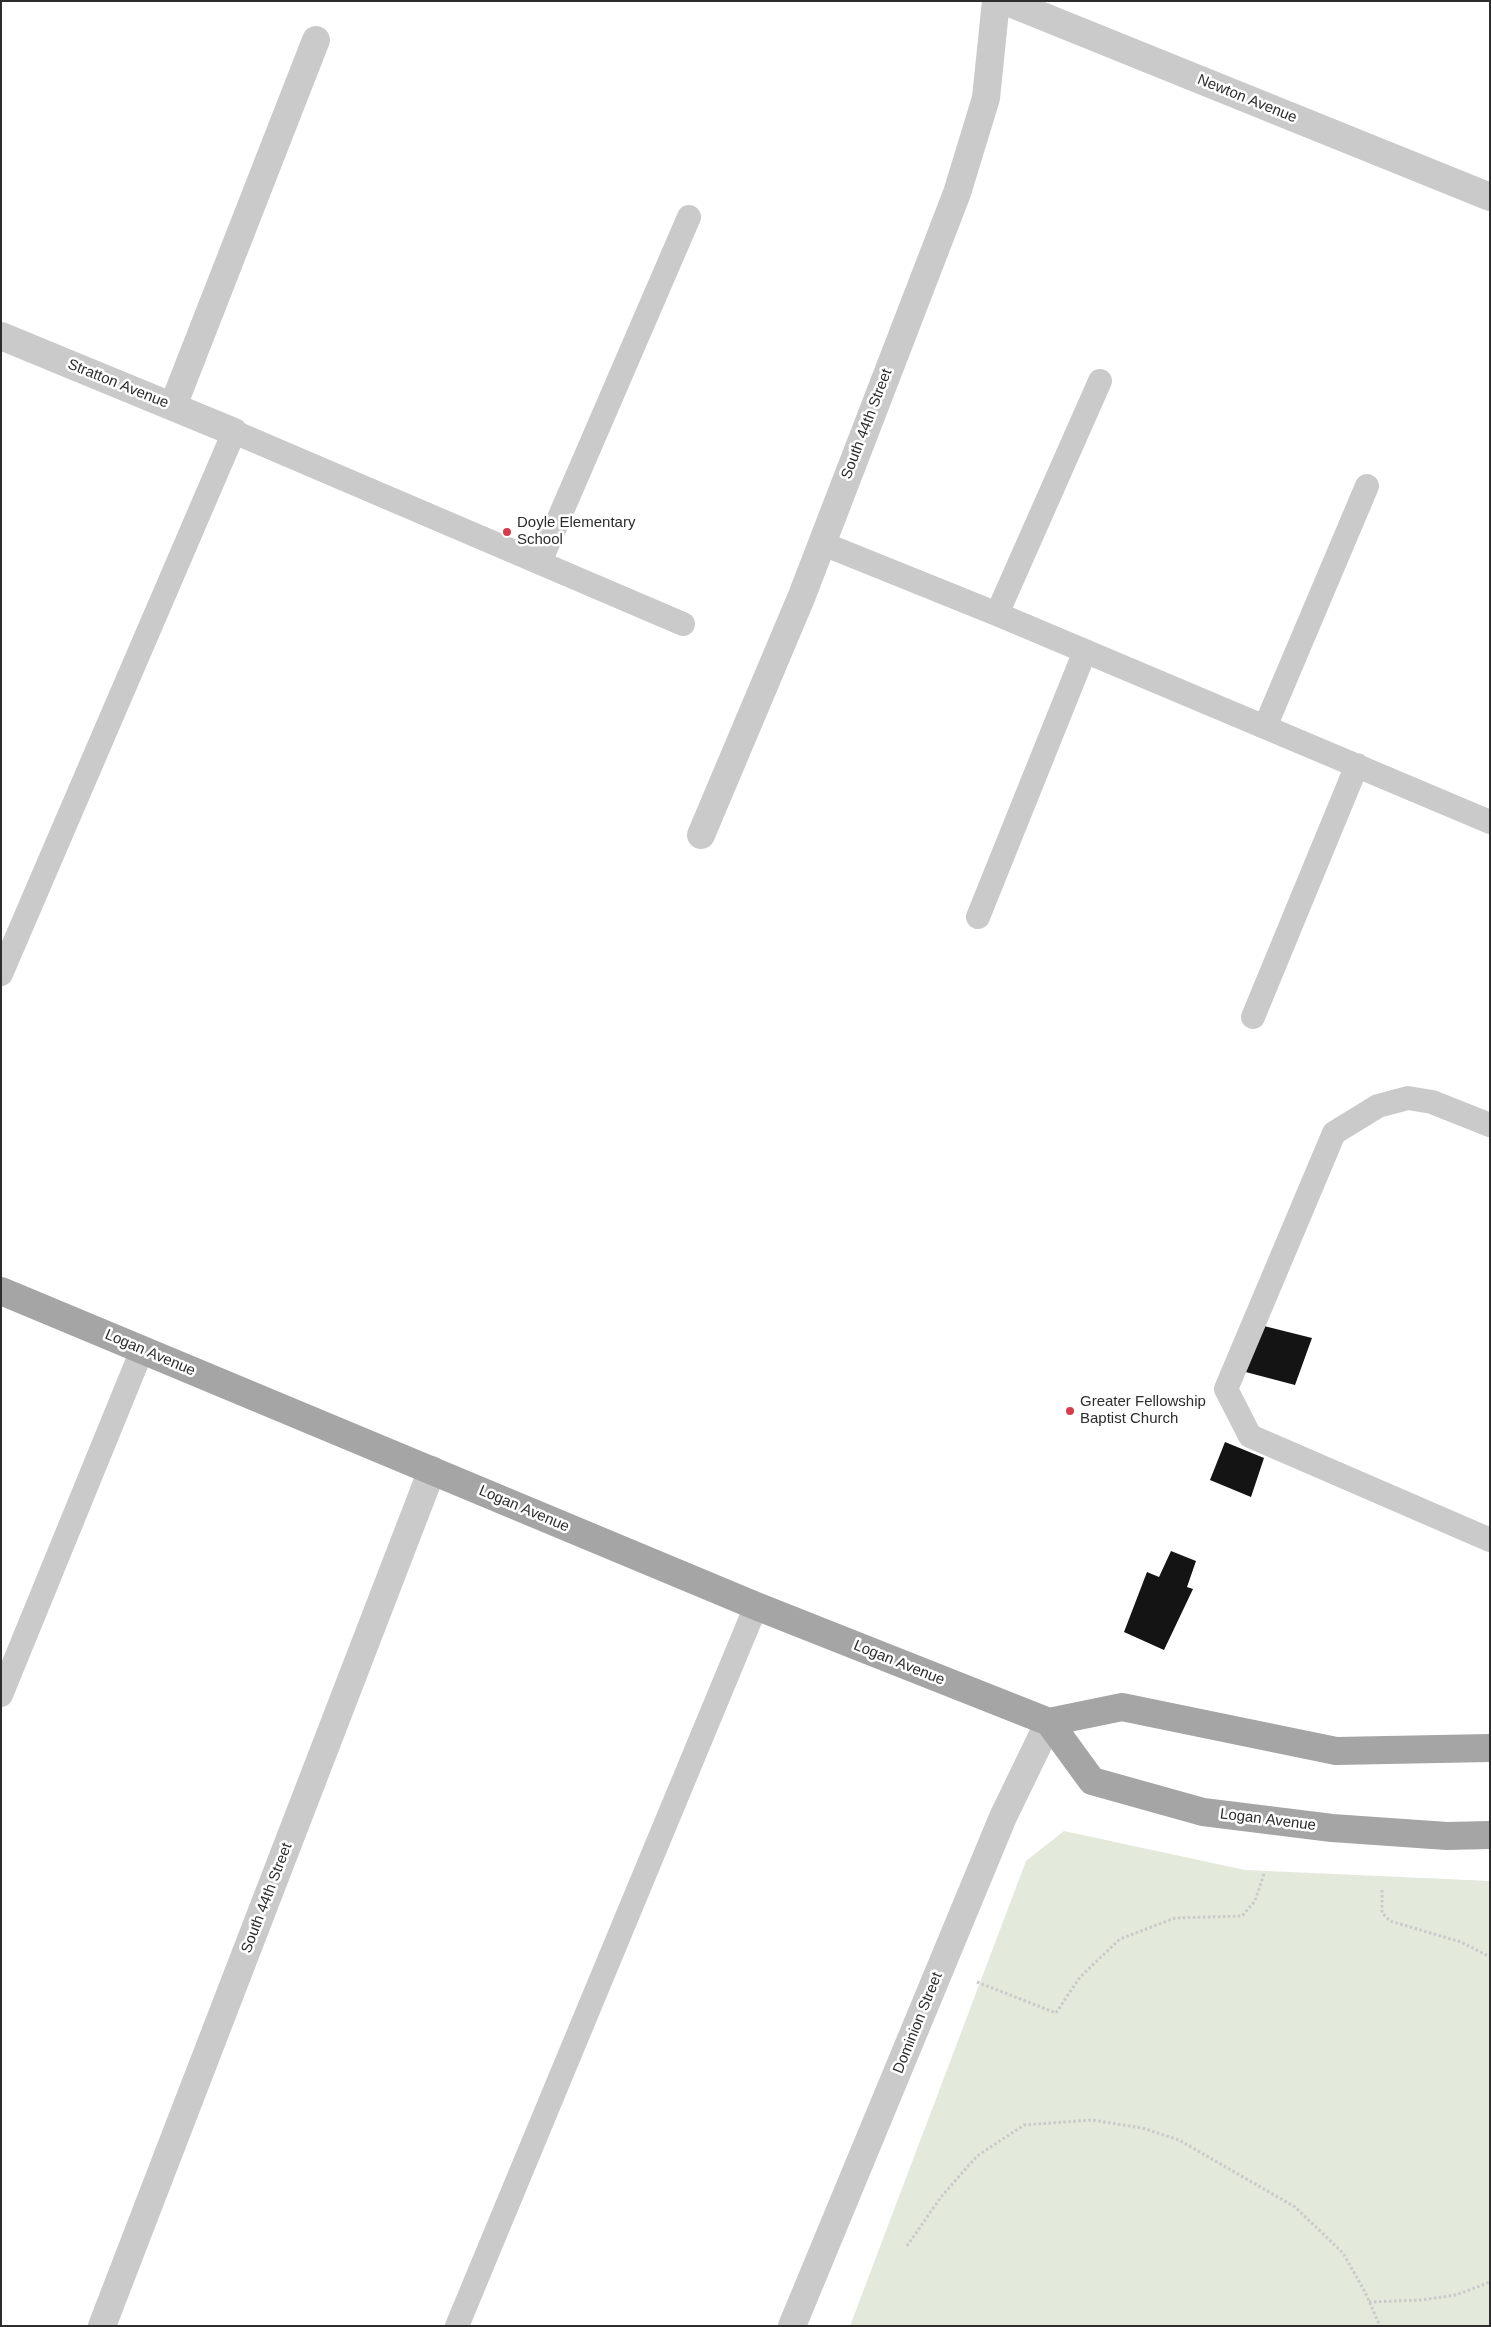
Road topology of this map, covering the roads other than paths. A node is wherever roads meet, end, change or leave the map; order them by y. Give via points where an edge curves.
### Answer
1 (996, 1) edge
2 (1005, 1) edge
3 (316, 40) dead end
4 (1490, 197) edge
5 (688, 217) dead end
6 (1, 336) edge
7 (1100, 381) dead end
8 (173, 406) junction
9 (234, 432) junction
10 (1367, 486) dead end
11 (820, 543) junction
12 (540, 562) junction
13 (997, 614) junction
14 (684, 624) dead end
15 (1085, 651) junction
16 (1265, 727) junction
17 (1357, 765) junction
18 (1490, 822) edge
19 (701, 835) dead end
20 (978, 917) dead end
21 (1, 974) edge
22 (1253, 1017) dead end
23 (1490, 1125) edge
24 (1, 1291) edge
25 (142, 1350) junction
26 (432, 1470) junction
27 (1490, 1540) edge
28 (756, 1606) junction
29 (1, 1695) edge
30 (1049, 1722) junction
31 (1490, 1748) edge
32 (1490, 1835) edge
33 (102, 2326) edge
34 (457, 2326) edge
35 (792, 2326) edge

1 - 11 street, South 44th Street via 986,98 957,193
2 - 4 street, Newton Avenue
3 - 8 street
5 - 12 lane
6 - 8 street, Stratton Avenue
7 - 13 lane
8 - 9 street, Stratton Avenue
9 - 12 lane
9 - 21 lane
10 - 16 lane
11 - 13 lane
11 - 19 street, South 44th Street
12 - 14 lane
13 - 15 lane
15 - 16 lane
15 - 20 lane
16 - 17 lane
17 - 18 lane
17 - 22 lane
23 - 27 lane via 1432,1102 1408,1098 1378,1106 1334,1133 1226,1389 1250,1436
24 - 25 main road, Logan Avenue
25 - 26 main road, Logan Avenue
25 - 29 lane
26 - 28 main road, Logan Avenue
26 - 33 street, South 44th Street
28 - 30 main road, Logan Avenue
28 - 34 lane
30 - 31 main road via 1122,1707 1336,1751
30 - 32 main road, Logan Avenue via 1092,1781 1203,1812 1332,1828 1446,1836
30 - 35 street, Dominion Street via 999,1826

